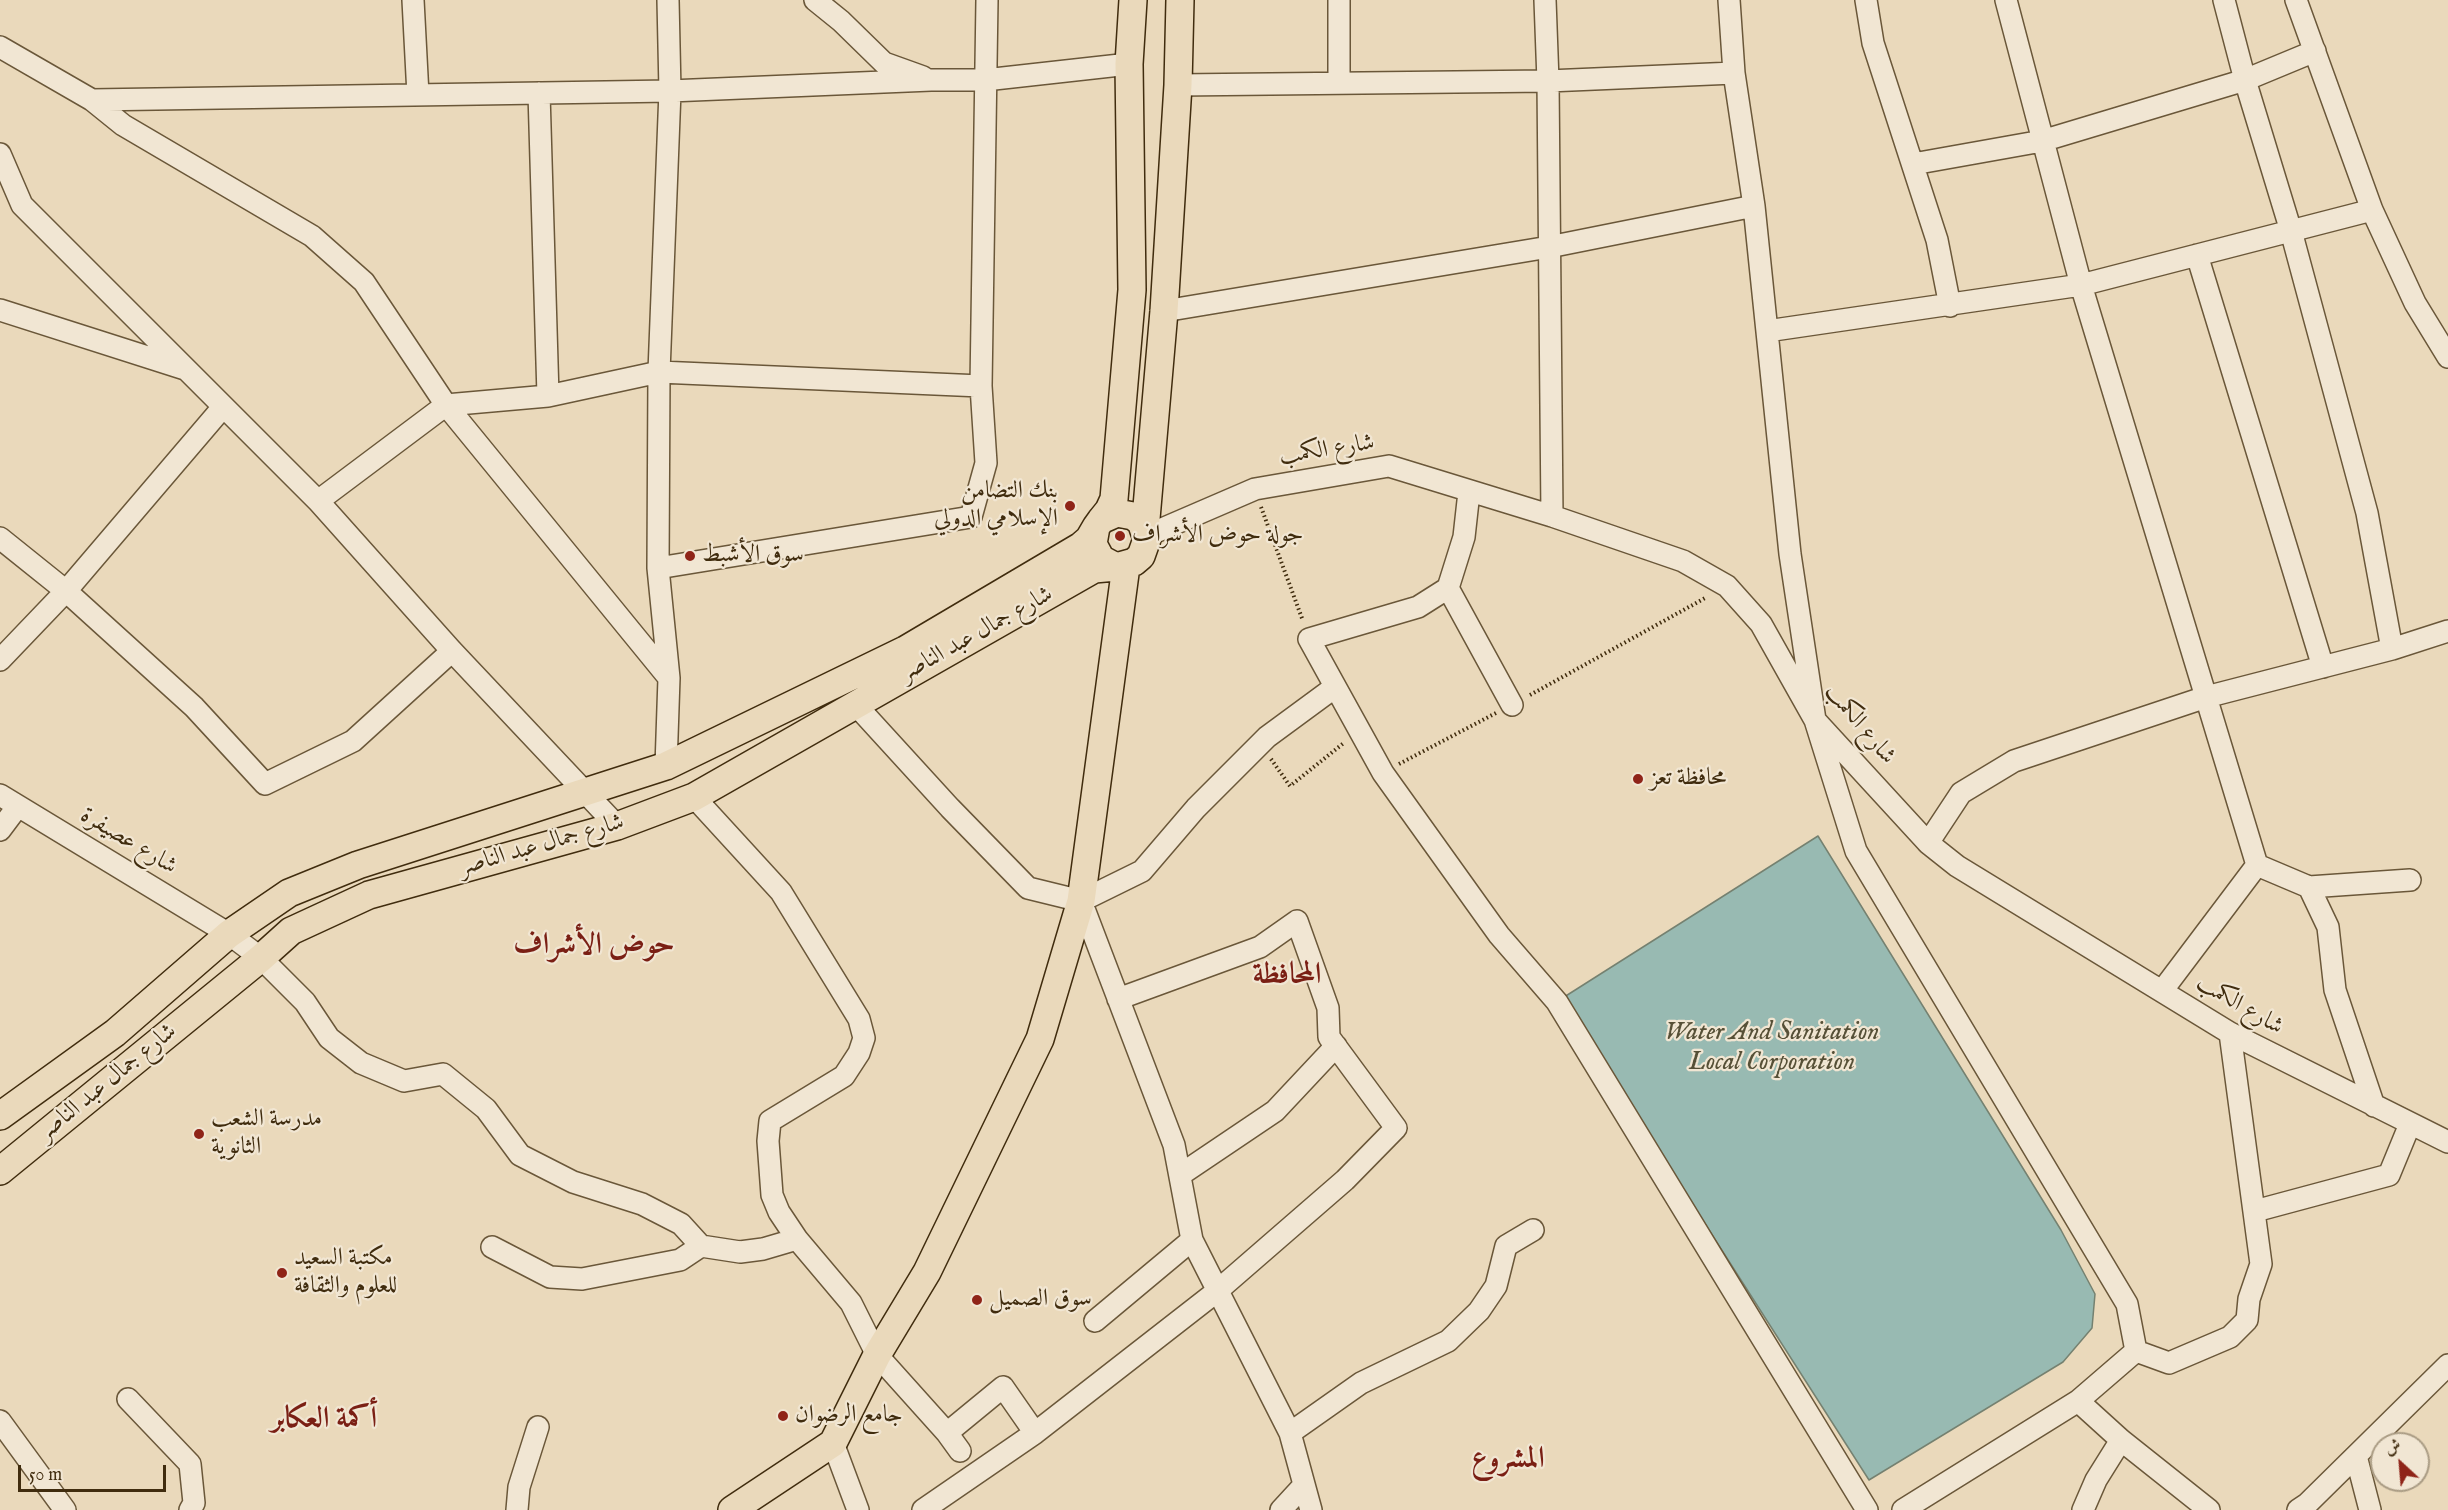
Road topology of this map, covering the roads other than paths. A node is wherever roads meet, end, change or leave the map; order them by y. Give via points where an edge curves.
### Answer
1 (412, 0) edge
2 (668, 0) edge
3 (815, 0) edge
4 (987, 0) edge
5 (1133, 0) edge
6 (1180, 0) edge
7 (1339, 0) edge
8 (1545, 0) edge
9 (1729, 0) edge
10 (1866, 0) edge
11 (2006, 0) edge
12 (2224, 0) edge
13 (2296, 0) edge
14 (841, 10) edge
15 (0, 47) edge
16 (2315, 51) junction
17 (1129, 64) junction
18 (1734, 73) junction
19 (931, 80) junction
20 (985, 80) junction
21 (2245, 80) junction
22 (1548, 81) junction
23 (1340, 83) junction
24 (1178, 85) junction
25 (670, 91) junction
26 (539, 93) junction
27 (418, 95) junction
28 (92, 100) junction
29 (2042, 141) junction
30 (0, 154) edge
31 (1913, 164) junction
32 (1754, 206) junction
33 (2372, 210) junction
34 (2291, 231) junction
35 (1549, 247) junction
36 (2197, 255) junction
37 (2081, 285) junction
38 (1950, 306) junction
39 (0, 310) edge
40 (1164, 311) junction
41 (1767, 331) junction
42 (2448, 357) edge
43 (190, 370) junction
44 (659, 372) junction
45 (981, 386) junction
46 (548, 396) junction
47 (446, 405) junction
48 (223, 407) junction
49 (1469, 492) junction
50 (318, 501) junction
51 (1552, 516) junction
52 (1098, 524) junction
53 (1145, 533) junction
54 (0, 538) edge
55 (1121, 566) junction
56 (658, 568) junction
57 (1448, 588) junction
58 (66, 591) junction
59 (2448, 632) edge
60 (2392, 649) junction
61 (452, 651) junction
62 (0, 660) edge
63 (2323, 667) junction
64 (669, 678) junction
65 (1335, 687) junction
66 (2206, 697) junction
67 (855, 704) junction
68 (1512, 705) road end
69 (1815, 720) junction
70 (666, 766) junction
71 (587, 794) junction
72 (694, 797) junction
73 (9, 800) edge
74 (617, 826) junction
75 (0, 830) edge
76 (1928, 843) junction
77 (2257, 865) junction
78 (2410, 880) dead end
79 (2309, 887) junction
80 (1081, 901) junction
81 (229, 934) junction
82 (261, 958) junction
83 (2162, 991) junction
84 (1118, 999) junction
85 (2230, 1033) junction
86 (1336, 1046) junction
87 (2374, 1106) junction
88 (0, 1116) edge
89 (2410, 1124) junction
90 (2448, 1142) edge
91 (0, 1171) edge
92 (1180, 1175) junction
93 (2255, 1211) junction
94 (1533, 1230) dead end
95 (797, 1239) junction
96 (1192, 1240) junction
97 (701, 1246) junction
98 (492, 1247) dead end
99 (1216, 1292) junction
100 (1095, 1321) dead end
101 (2136, 1351) junction
102 (877, 1355) junction
103 (2448, 1365) edge
104 (128, 1399) dead end
105 (2078, 1401) junction
106 (0, 1421) edge
107 (538, 1427) dead end
108 (1035, 1432) junction
109 (946, 1433) junction
110 (1290, 1433) junction
111 (2121, 1440) junction
112 (833, 1443) junction
113 (960, 1450) dead end
114 (2356, 1456) junction
115 (1304, 1485) junction
116 (65, 1510) edge
117 (190, 1510) edge
118 (518, 1510) edge
119 (732, 1510) edge
120 (858, 1510) edge
121 (923, 1510) edge
122 (1281, 1510) edge
123 (1311, 1510) edge
124 (1867, 1510) edge
125 (1903, 1510) edge
126 (2084, 1510) edge
127 (2209, 1510) edge
128 (2298, 1510) edge
129 (2370, 1510) edge

1 - 27 street
2 - 25 street
3 - 14 street
4 - 20 street
5 - 17 main road, شارع جمال عبد الناصر
6 - 24 main road
7 - 23 street
8 - 22 street
9 - 18 street
10 - 31 street via 1873,43
11 - 29 street
12 - 21 street
13 - 16 street
14 - 19 street via 884,63
15 - 28 street
16 - 21 street
16 - 33 street
17 - 20 street
17 - 52 main road, شارع جمال عبد الناصر via 1132,290 1114,499
18 - 22 street
18 - 32 street
19 - 20 street
19 - 25 street
20 - 45 street
21 - 29 street
21 - 34 street
22 - 23 street
22 - 35 street
23 - 24 street
24 - 40 main road
25 - 26 street
25 - 44 street
26 - 27 street
26 - 46 street
27 - 28 street
28 - 47 street via 123,125 312,236 364,282
29 - 31 street
29 - 37 street
30 - 43 street via 22,205
31 - 38 street via 1937,240
32 - 35 street
32 - 41 street
33 - 34 street
33 - 42 street via 2415,303
34 - 36 street
34 - 60 street via 2367,513
35 - 40 street
35 - 51 street
36 - 37 street
36 - 63 street
37 - 38 street
37 - 66 street
38 - 41 street
39 - 43 street
40 - 53 main road
41 - 69 street via 1790,554
43 - 48 street
44 - 45 street
44 - 46 street
44 - 56 street
45 - 56 street via 986,463 971,517
46 - 47 street
47 - 50 street
47 - 64 street
48 - 50 street
48 - 58 street
49 - 51 street, شارع الكمب
49 - 53 street, شارع الكمب via 1389,466 1255,489
49 - 57 street via 1464,537
50 - 61 street
51 - 69 street, شارع الكمب via 1683,561 1727,586 1761,624
52 - 53 main road via 1117,513 1125,513 1141,522
52 - 55 main road via 1093,544 1096,552 1108,564
52 - 70 main road, شارع جمال عبد الناصر via 1081,546 905,650
53 - 55 main road via 1141,556
54 - 58 street
55 - 67 main road, شارع جمال عبد الناصر via 1094,569
55 - 80 main road
56 - 64 street
57 - 65 street via 1418,607 1309,639
57 - 68 street
58 - 61 street via 194,707 265,784 353,741
58 - 62 street
59 - 60 street
60 - 63 street
61 - 71 street
63 - 66 street
64 - 70 street
65 - 80 street via 1261,744 1196,808 1142,871
65 - 124 street via 1383,773 1499,935 1557,1002
66 - 76 street via 2014,761 1961,793
66 - 77 street
67 - 72 main road, شارع جمال عبد الناصر
67 - 80 street via 1028,888
69 - 76 street, شارع الكمب
69 - 101 street via 1856,850 2127,1304
70 - 71 main road, شارع جمال عبد الناصر
71 - 74 street
71 - 81 main road, شارع جمال عبد الناصر via 358,865 289,893
72 - 74 main road, شارع جمال عبد الناصر
72 - 95 street via 782,892 859,1019 864,1038 844,1076 770,1121 772,1195
73 - 75 street
73 - 81 street, شارع عصيفرة
74 - 82 main road, شارع جمال عبد الناصر via 369,895 291,931
76 - 83 street, شارع الكمب via 1957,866
77 - 79 street
77 - 83 street
78 - 79 street
79 - 87 street via 2328,927 2335,990
80 - 84 street
80 - 102 main road via 1040,1039 927,1272
81 - 82 street, شارع عصيفرة
81 - 88 main road, شارع جمال عبد الناصر via 115,1033
82 - 91 main road, شارع جمال عبد الناصر
82 - 97 street, شارع عصيفرة via 306,1002 329,1038 361,1063 404,1081 443,1074 486,1109 520,1155 573,1182 642,1204 681,1224
83 - 85 street, شارع الكمب
84 - 86 street via 1260,947 1297,921 1328,1008 1329,1037
84 - 92 street via 1174,1145
85 - 87 street, شارع الكمب
85 - 93 street
86 - 92 street via 1275,1111
86 - 99 street via 1396,1128 1345,1180
87 - 89 street, شارع الكمب
89 - 90 street, شارع الكمب
89 - 93 street via 2389,1175
92 - 96 street
93 - 101 street via 2261,1264 2249,1299 2247,1320 2230,1337 2169,1363
94 - 110 street via 1506,1246 1496,1286 1479,1311 1448,1341 1360,1383
95 - 97 street via 740,1252
95 - 102 street via 851,1303
96 - 99 street
96 - 100 street
97 - 98 street via 680,1260 582,1279 550,1277
99 - 108 street
99 - 110 street
101 - 105 street
102 - 109 street
102 - 112 main road
103 - 114 street
104 - 117 street via 190,1464 194,1503
105 - 111 street
105 - 125 street
106 - 116 street
107 - 118 street via 519,1487
108 - 109 street via 1003,1387
108 - 121 street
109 - 113 street
110 - 115 street
111 - 126 street via 2096,1480
111 - 127 street
112 - 119 main road
112 - 120 street
114 - 128 street
114 - 129 street
115 - 122 street
115 - 123 street

